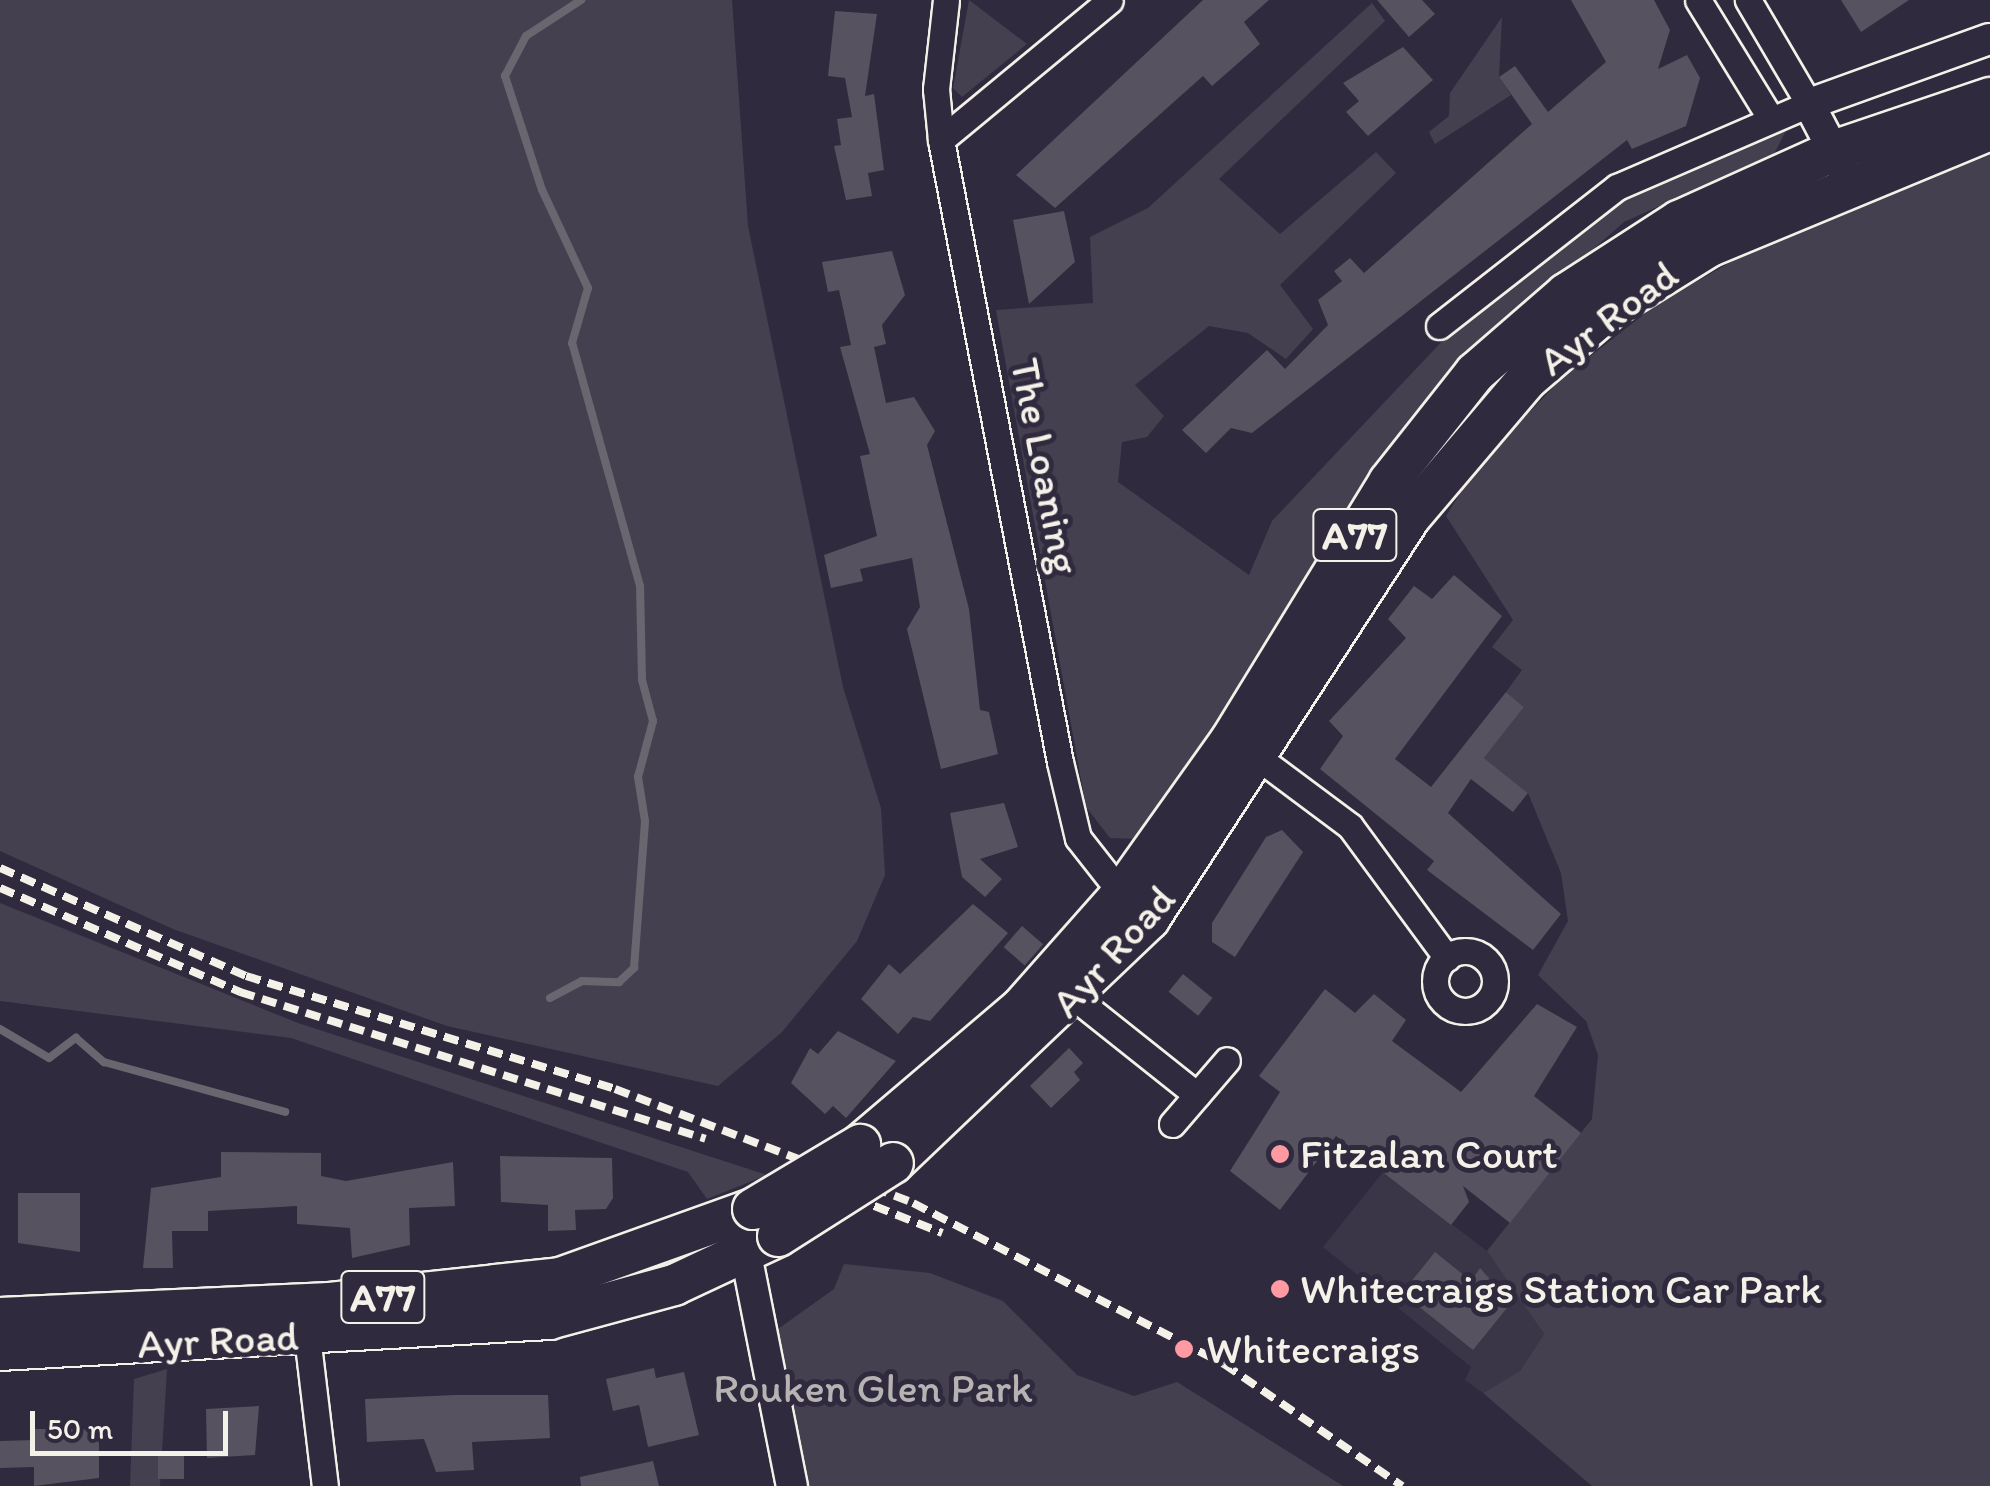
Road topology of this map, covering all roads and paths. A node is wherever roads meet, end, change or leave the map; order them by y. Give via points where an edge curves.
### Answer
1 (946, 0) edge
2 (1110, 0) edge
3 (1698, 0) edge
4 (1748, 0) edge
5 (1990, 39) edge
6 (1990, 98) edge
7 (1809, 104) junction
8 (1769, 116) junction
9 (1990, 130) edge
10 (941, 140) junction
11 (1842, 166) junction
12 (1438, 326) dead end
13 (1245, 748) junction
14 (1135, 908) junction
15 (1446, 958) dead end
16 (1062, 988) junction
17 (1227, 1060) dead end
18 (1197, 1096) junction
19 (1172, 1124) dead end
20 (754, 1228) junction
21 (480, 1287) junction
22 (0, 1318) edge
23 (306, 1320) junction
24 (484, 1328) junction
25 (0, 1350) edge
26 (325, 1486) edge
27 (792, 1486) edge

1 - 10 street, The Loaning via 936,89
2 - 10 street
3 - 8 street
4 - 7 street
5 - 7 street
6 - 11 main road, Ayr Road / A77
7 - 8 street
7 - 11 street
8 - 12 street via 1616,187
9 - 11 main road, Ayr Road / A77
10 - 14 street, The Loaning via 1078,838
11 - 13 main road, Ayr Road / A77 via 1650,238 1566,294 1475,373 1389,482
13 - 14 main road, Ayr Road / A77
13 - 15 street via 1350,826
14 - 16 main road, Ayr Road / A77
16 - 18 street
16 - 20 main road, Ayr Road / A77, bridge via 946,1080 877,1154
17 - 18 street
18 - 19 street
20 - 21 main road, Ayr Road / A77 via 598,1269
20 - 24 main road, Ayr Road / A77 via 615,1306
20 - 27 street
21 - 23 main road, Ayr Road / A77
21 - 24 main road
22 - 23 main road, Ayr Road / A77
23 - 24 main road, Ayr Road / A77
23 - 25 main road, Ayr Road / A77
23 - 26 street

